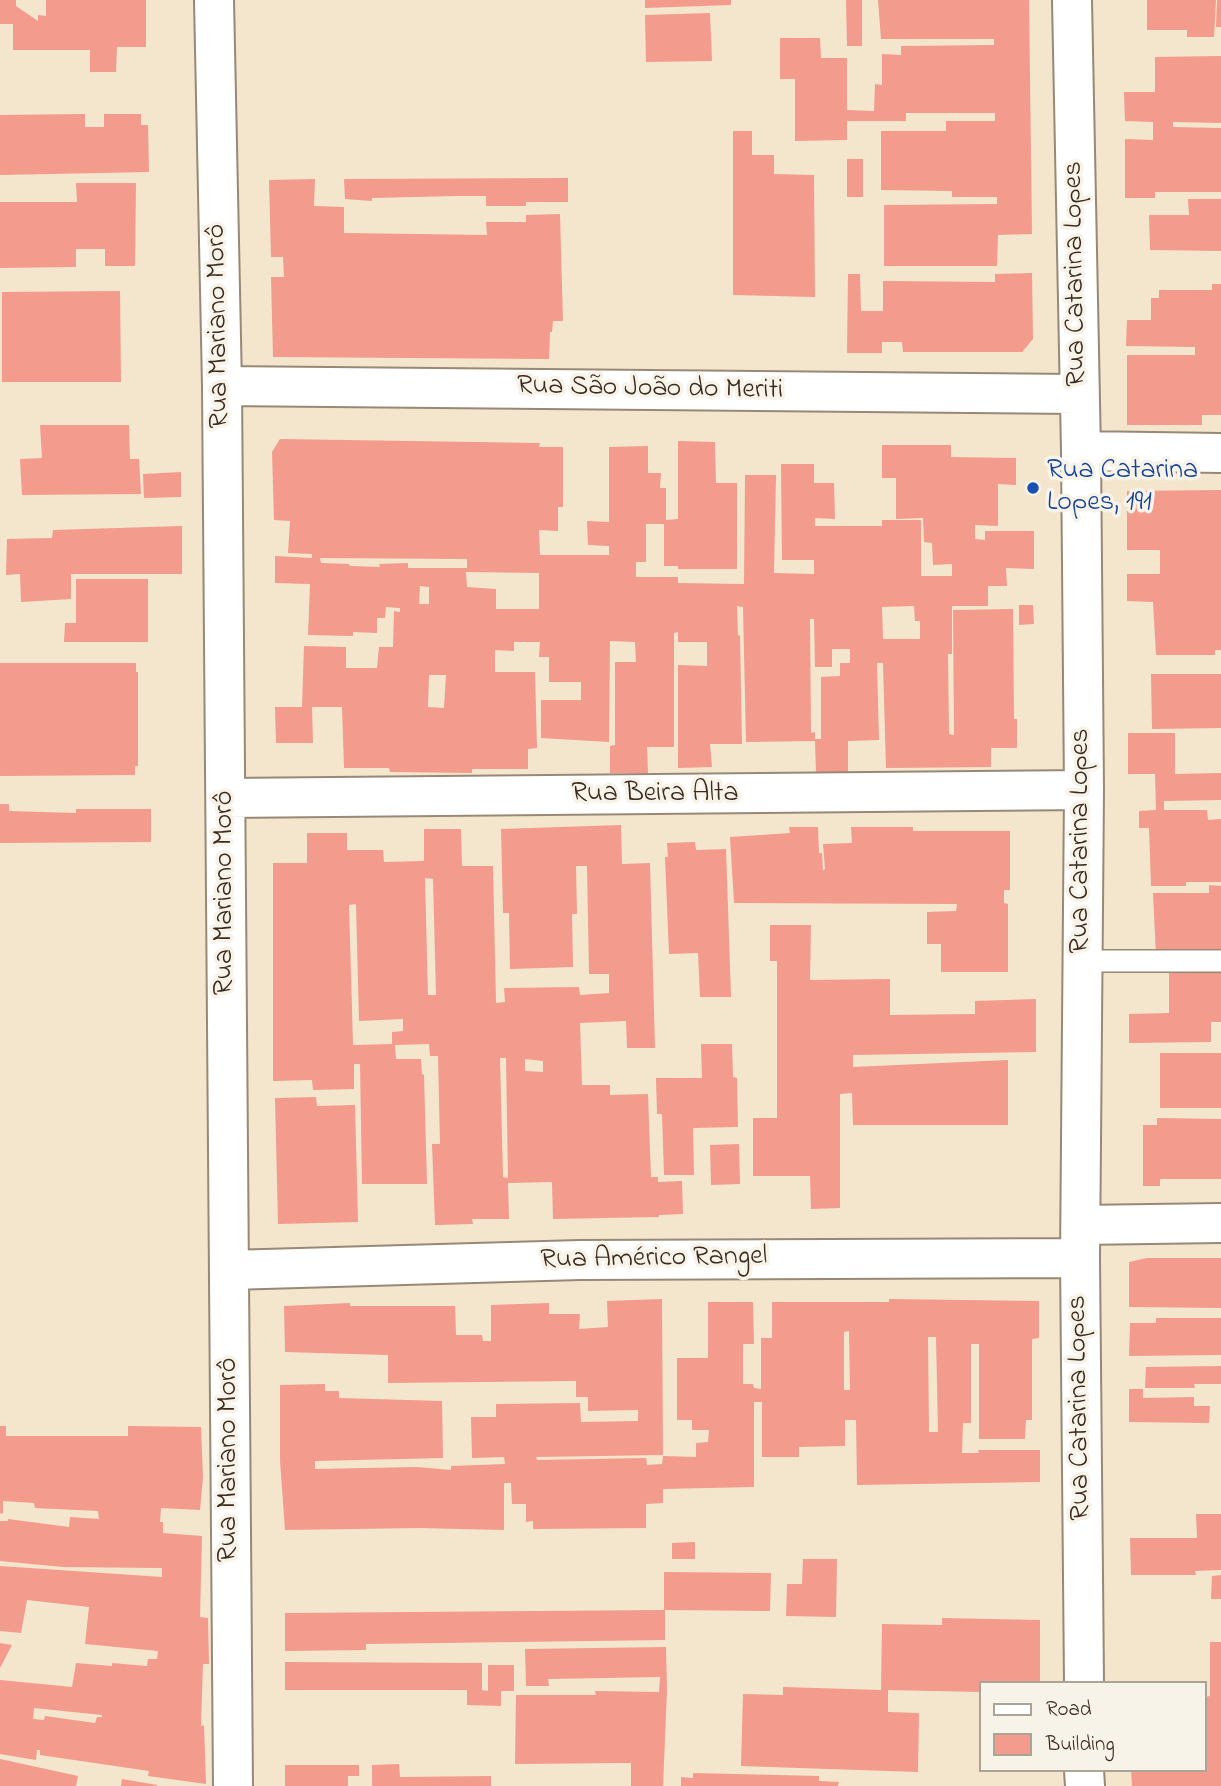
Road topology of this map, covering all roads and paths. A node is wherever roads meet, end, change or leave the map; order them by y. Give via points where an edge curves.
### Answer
1 (214, 0) edge
2 (1072, 0) edge
3 (222, 386) junction
4 (1078, 394) junction
5 (1081, 451) junction
6 (1221, 453) edge
7 (1084, 790) junction
8 (226, 798) junction
9 (1082, 961) junction
10 (1221, 961) edge
11 (1221, 1223) edge
12 (1080, 1241) junction
13 (229, 1270) junction
14 (1084, 1681) edge
15 (233, 1786) edge

1 - 3 street, Rua Mariano Morô
2 - 4 street, Rua Catarina Lopes
3 - 4 street, Rua São João do Meriti
3 - 8 street, Rua Mariano Morô
4 - 5 street, Rua Catarina Lopes
5 - 6 street
5 - 7 street, Rua Catarina Lopes
7 - 8 street, Rua Beira Alta
7 - 9 street, Rua Catarina Lopes
8 - 13 street, Rua Mariano Morô
9 - 10 lane
9 - 12 street, Rua Catarina Lopes
11 - 12 street, Rua Américo Rangel
12 - 13 street, Rua Américo Rangel
12 - 14 street, Rua Catarina Lopes
13 - 15 street, Rua Mariano Morô

